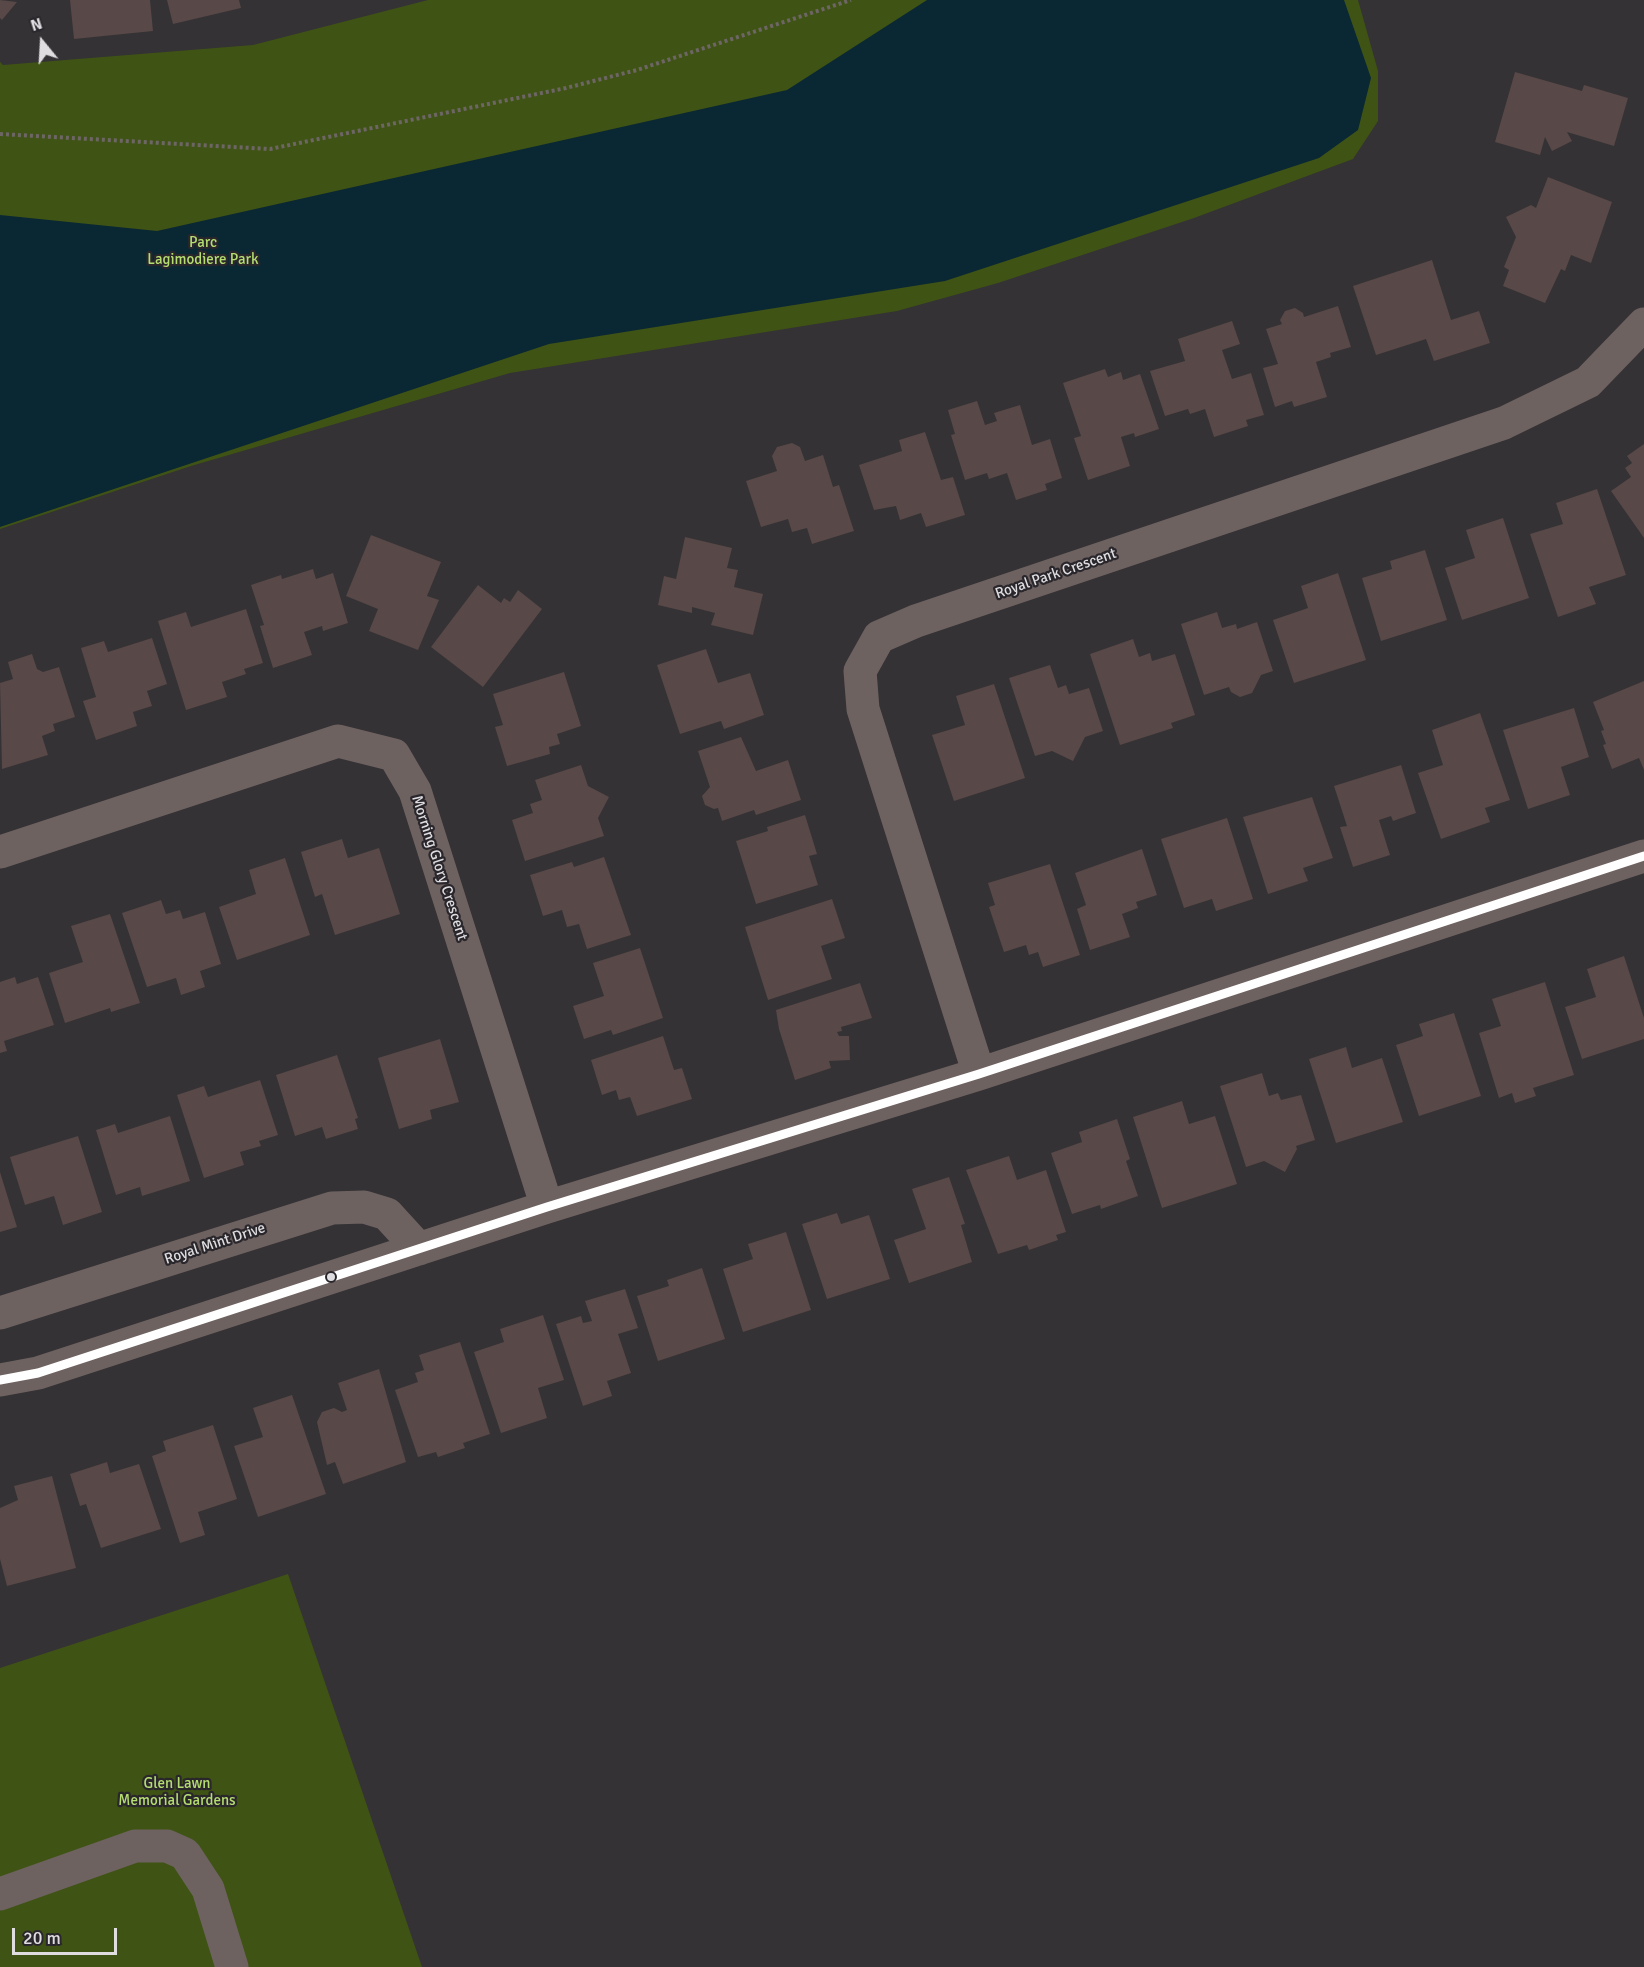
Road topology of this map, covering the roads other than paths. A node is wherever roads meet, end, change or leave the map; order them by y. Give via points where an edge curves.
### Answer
1 (1644, 324) edge
2 (0, 852) edge
3 (1644, 856) edge
4 (979, 1074) junction
5 (547, 1207) junction
6 (419, 1249) junction
7 (0, 1313) edge
8 (0, 1380) edge
9 (0, 1894) edge
10 (232, 1967) edge

1 - 4 street, Royal Park Crescent via 1588,382 1504,423 916,621 879,638 860,671 863,709
2 - 5 street, Morning Glory Crescent via 338,741 394,755 415,791
3 - 4 street
4 - 5 street
5 - 6 street
6 - 7 street, Royal Mint Drive via 387,1214 364,1207 332,1208
6 - 8 street via 38,1373
9 - 10 street via 135,1846 167,1846 185,1854 208,1889

